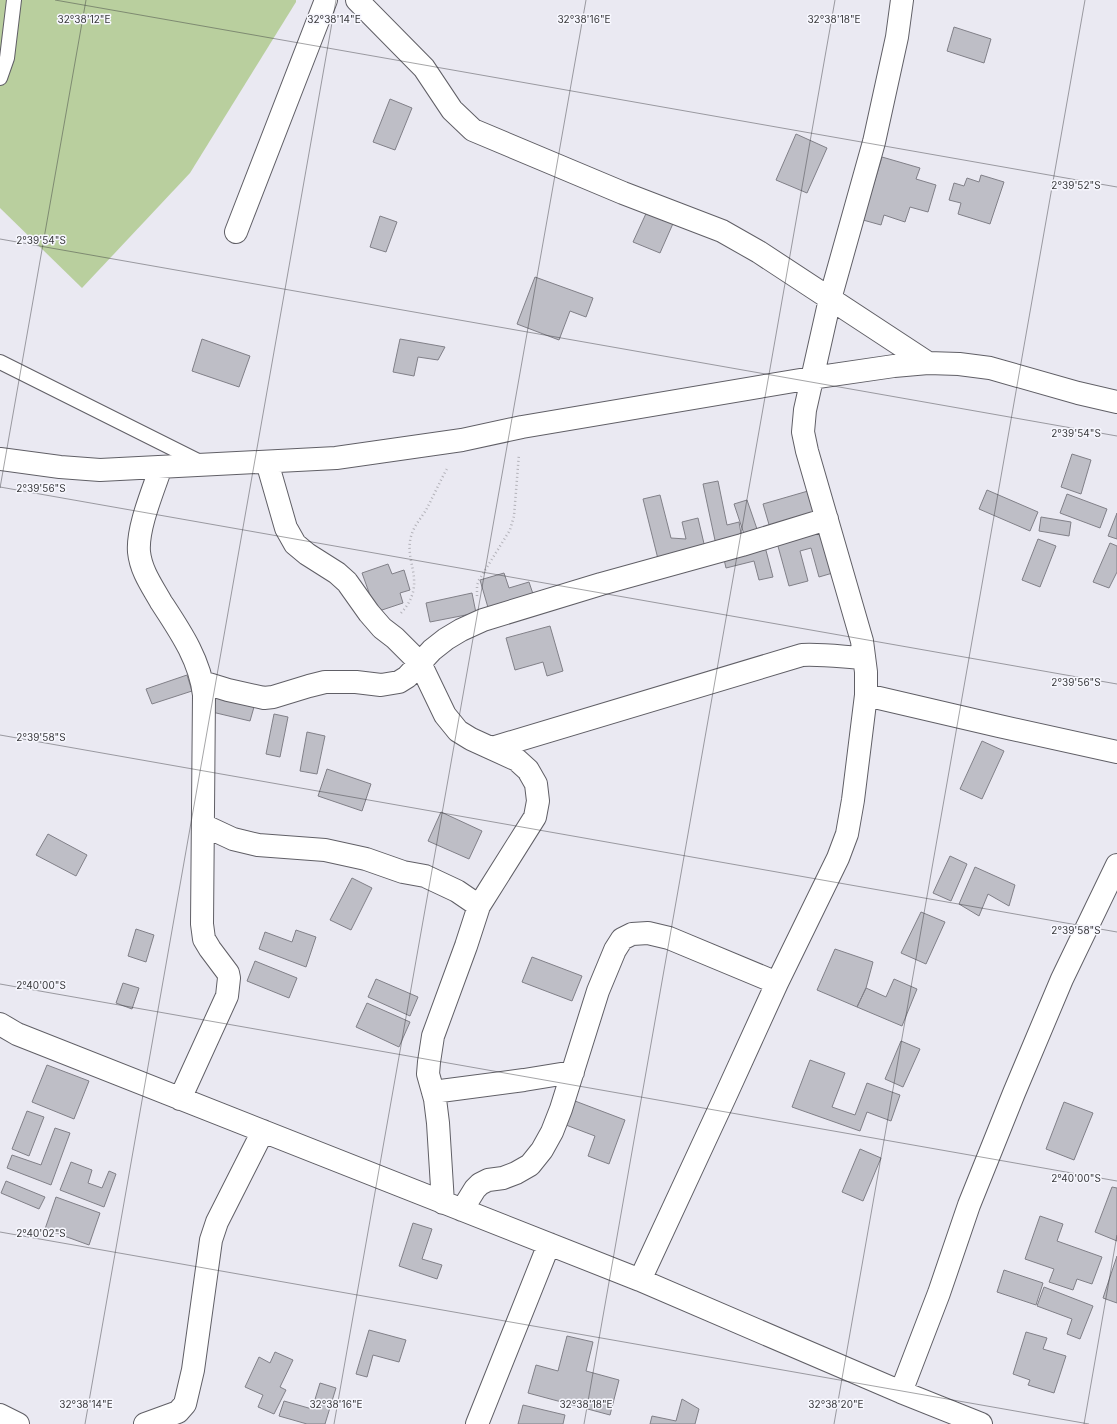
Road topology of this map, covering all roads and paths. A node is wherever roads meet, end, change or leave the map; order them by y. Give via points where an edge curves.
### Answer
1 (14, 0) edge
2 (326, 0) edge
3 (357, 0) edge
4 (902, 0) edge
5 (0, 78) edge
6 (236, 232) dead end
7 (830, 299) junction
8 (0, 362) edge
9 (928, 363) junction
10 (812, 378) junction
11 (1117, 402) edge
12 (522, 427) junction
13 (462, 440) junction
14 (0, 459) edge
15 (267, 462) junction
16 (207, 465) junction
17 (161, 467) junction
18 (827, 520) junction
19 (484, 620) junction
20 (382, 628) junction
21 (864, 658) junction
22 (420, 663) junction
23 (202, 682) junction
24 (866, 694) junction
25 (492, 748) junction
26 (1117, 752) edge
27 (203, 825) junction
28 (1117, 865) edge
29 (478, 906) junction
30 (776, 983) junction
31 (0, 1024) edge
32 (573, 1072) junction
33 (433, 1092) junction
34 (180, 1099) junction
35 (263, 1131) junction
36 (452, 1206) junction
37 (549, 1244) junction
38 (640, 1280) junction
39 (901, 1392) junction
40 (0, 1415) edge
41 (18, 1424) edge
42 (145, 1424) edge
43 (477, 1424) edge
44 (981, 1424) edge

1 - 5 lane via 7,58
2 - 6 street
3 - 7 street via 424,68 452,110 473,130 722,231
4 - 7 street via 897,37 874,142
7 - 9 street
7 - 10 street
8 - 16 lane
9 - 10 street
9 - 11 street via 990,368
10 - 12 street
10 - 18 street via 803,432
12 - 13 street
12 - 19 path via 514,516 510,530 477,585 476,594
13 - 15 street via 336,458
13 - 20 path via 427,509 412,532 410,549 415,577 411,599 400,614
14 - 17 street via 100,470
15 - 16 street
15 - 20 street via 286,528 295,544 347,582
16 - 17 street
17 - 23 street via 142,527 139,552 144,574 189,645
18 - 19 street
18 - 21 street via 862,640
19 - 22 street via 446,639
20 - 22 street
21 - 24 street
21 - 25 street via 802,655
22 - 23 street via 399,682 325,682 264,698
22 - 25 street via 452,725 458,731
23 - 27 street
24 - 26 street
24 - 30 street via 847,834 838,858
25 - 29 street via 517,760 528,770 536,784 538,801 535,818
27 - 29 street via 233,839 258,845 325,850 425,876 457,890
27 - 34 street via 204,939 229,978 227,996
28 - 39 street via 1062,979 1014,1093 969,1205 940,1293
29 - 33 street via 433,1036 428,1062
30 - 32 street via 669,938 648,933 632,934 622,939 615,950 598,990
30 - 38 street
31 - 34 street via 17,1034
32 - 33 street
32 - 36 street via 552,1132 530,1165 503,1178 480,1184
33 - 36 street
34 - 35 street
35 - 36 street
35 - 42 street via 217,1222 211,1240 193,1370 185,1404 178,1412
36 - 37 street
37 - 38 street
37 - 43 street
38 - 39 street
39 - 44 street
40 - 41 street

